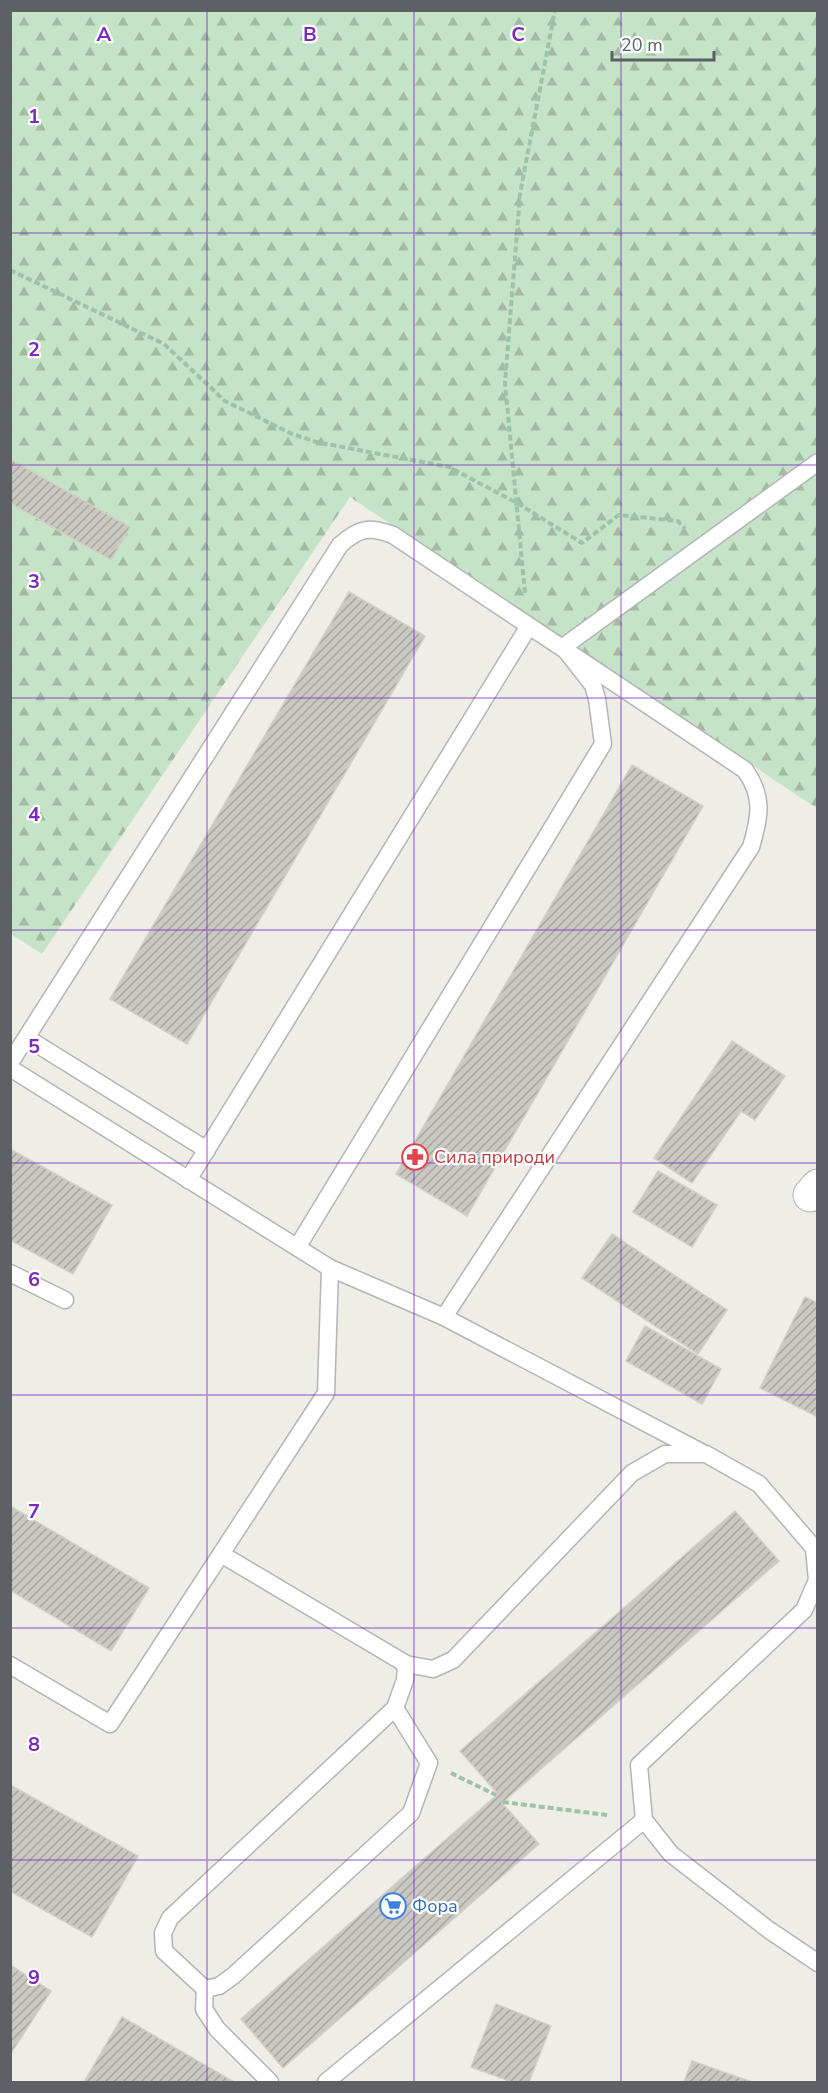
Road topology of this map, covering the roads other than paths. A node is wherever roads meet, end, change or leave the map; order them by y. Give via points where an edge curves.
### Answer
1 (818, 462) edge
2 (529, 626) junction
3 (563, 646) junction
4 (27, 1038) junction
5 (10, 1065) edge
6 (207, 1150) junction
7 (188, 1180) junction
8 (298, 1246) junction
9 (330, 1268) junction
10 (10, 1273) edge
11 (65, 1300) dead end
12 (444, 1317) junction
13 (706, 1454) junction
14 (221, 1554) junction
15 (406, 1664) junction
16 (10, 1665) edge
17 (395, 1708) junction
18 (644, 1820) junction
19 (818, 1963) edge
20 (205, 1989) junction
21 (270, 2082) edge
22 (326, 2082) edge

1 - 3 lane
2 - 3 lane
2 - 4 lane via 393,535 378,529 362,530 340,545
2 - 6 lane
3 - 8 lane via 593,685 603,744
3 - 12 lane via 745,770 755,785 758,824 751,848
4 - 5 lane
4 - 6 lane
5 - 7 lane
6 - 7 lane
7 - 8 lane
8 - 9 lane
9 - 12 lane
9 - 14 lane via 326,1393
10 - 11 lane
12 - 13 lane
13 - 15 lane via 664,1454 632,1473 453,1660 433,1669
13 - 18 lane via 759,1484 814,1548 817,1580 804,1610 639,1765
14 - 15 lane
14 - 16 lane via 110,1724
15 - 17 lane
17 - 20 lane via 429,1763 411,1813 233,1976 219,1986
17 - 20 lane via 170,1918 163,1933 164,1951
18 - 19 lane via 671,1854
18 - 22 lane
20 - 21 lane via 204,2009 217,2029

